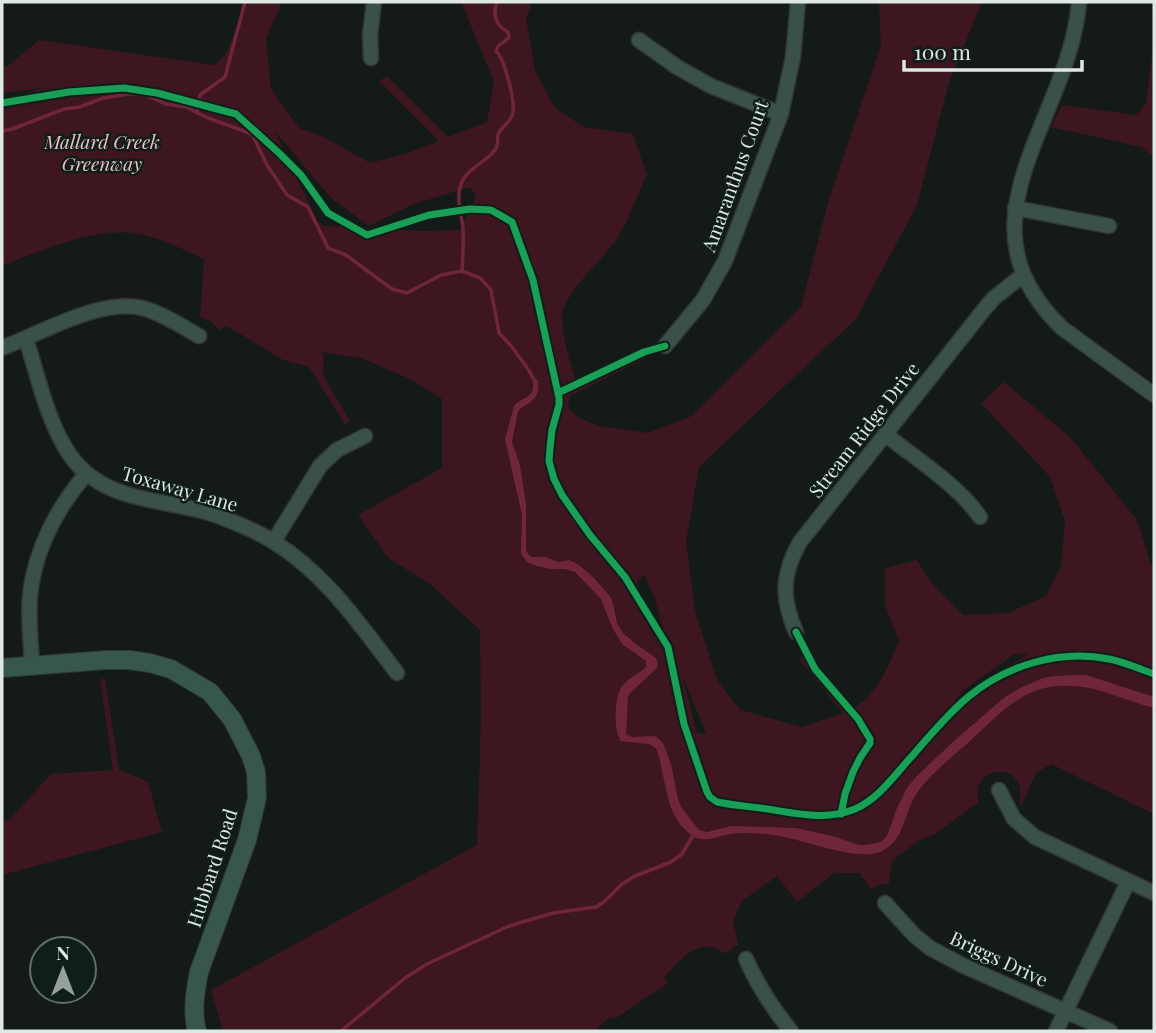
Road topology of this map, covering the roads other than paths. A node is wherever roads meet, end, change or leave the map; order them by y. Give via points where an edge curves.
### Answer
1 (374, 2) edge
2 (798, 2) edge
3 (1079, 2) edge
4 (639, 40) dead end
5 (371, 58) dead end
6 (780, 114) junction
7 (1015, 208) junction
8 (1109, 226) dead end
9 (1023, 275) junction
10 (200, 336) dead end
11 (26, 339) junction
12 (665, 346) dead end
13 (2, 348) edge
14 (1154, 395) edge
15 (885, 434) junction
16 (365, 436) dead end
17 (86, 474) junction
18 (980, 517) dead end
19 (274, 541) junction
20 (796, 632) dead end
21 (33, 666) junction
22 (2, 668) edge
23 (397, 673) dead end
24 (999, 790) dead end
25 (1128, 882) junction
26 (1154, 893) edge
27 (885, 903) dead end
28 (746, 959) dead end
29 (1065, 1011) junction
30 (197, 1031) edge
31 (791, 1031) edge
32 (1056, 1031) edge
33 (1110, 1031) edge

1 - 5 street
2 - 6 street, Amaranthus Court via 793,57
3 - 7 street via 1070,54 1023,174
4 - 6 street via 711,86
6 - 12 street, Amaranthus Court via 725,261 703,300
7 - 8 street
7 - 9 street via 1016,248
9 - 14 street via 1036,300 1062,328
9 - 15 street, Stream Ridge Drive via 986,307
10 - 11 street via 146,309 129,307 102,309
11 - 13 street
11 - 17 street, Toxaway Lane via 54,426
15 - 18 street via 953,488
15 - 20 street, Stream Ridge Drive via 792,556 786,594
16 - 19 street via 337,450 320,466
17 - 19 street, Toxaway Lane via 128,496 207,513
17 - 21 street via 57,514 38,555 30,596
19 - 23 street, Toxaway Lane via 338,596
21 - 22 main road, Hubbard Road
21 - 30 main road, Hubbard Road via 129,660 171,669 210,692 232,719 251,756 257,797 247,841 199,972
24 - 25 street via 1014,819 1035,837
25 - 26 street
25 - 29 street
27 - 29 street, Briggs Drive via 930,948
28 - 31 street
29 - 32 street
29 - 33 street, Briggs Drive

